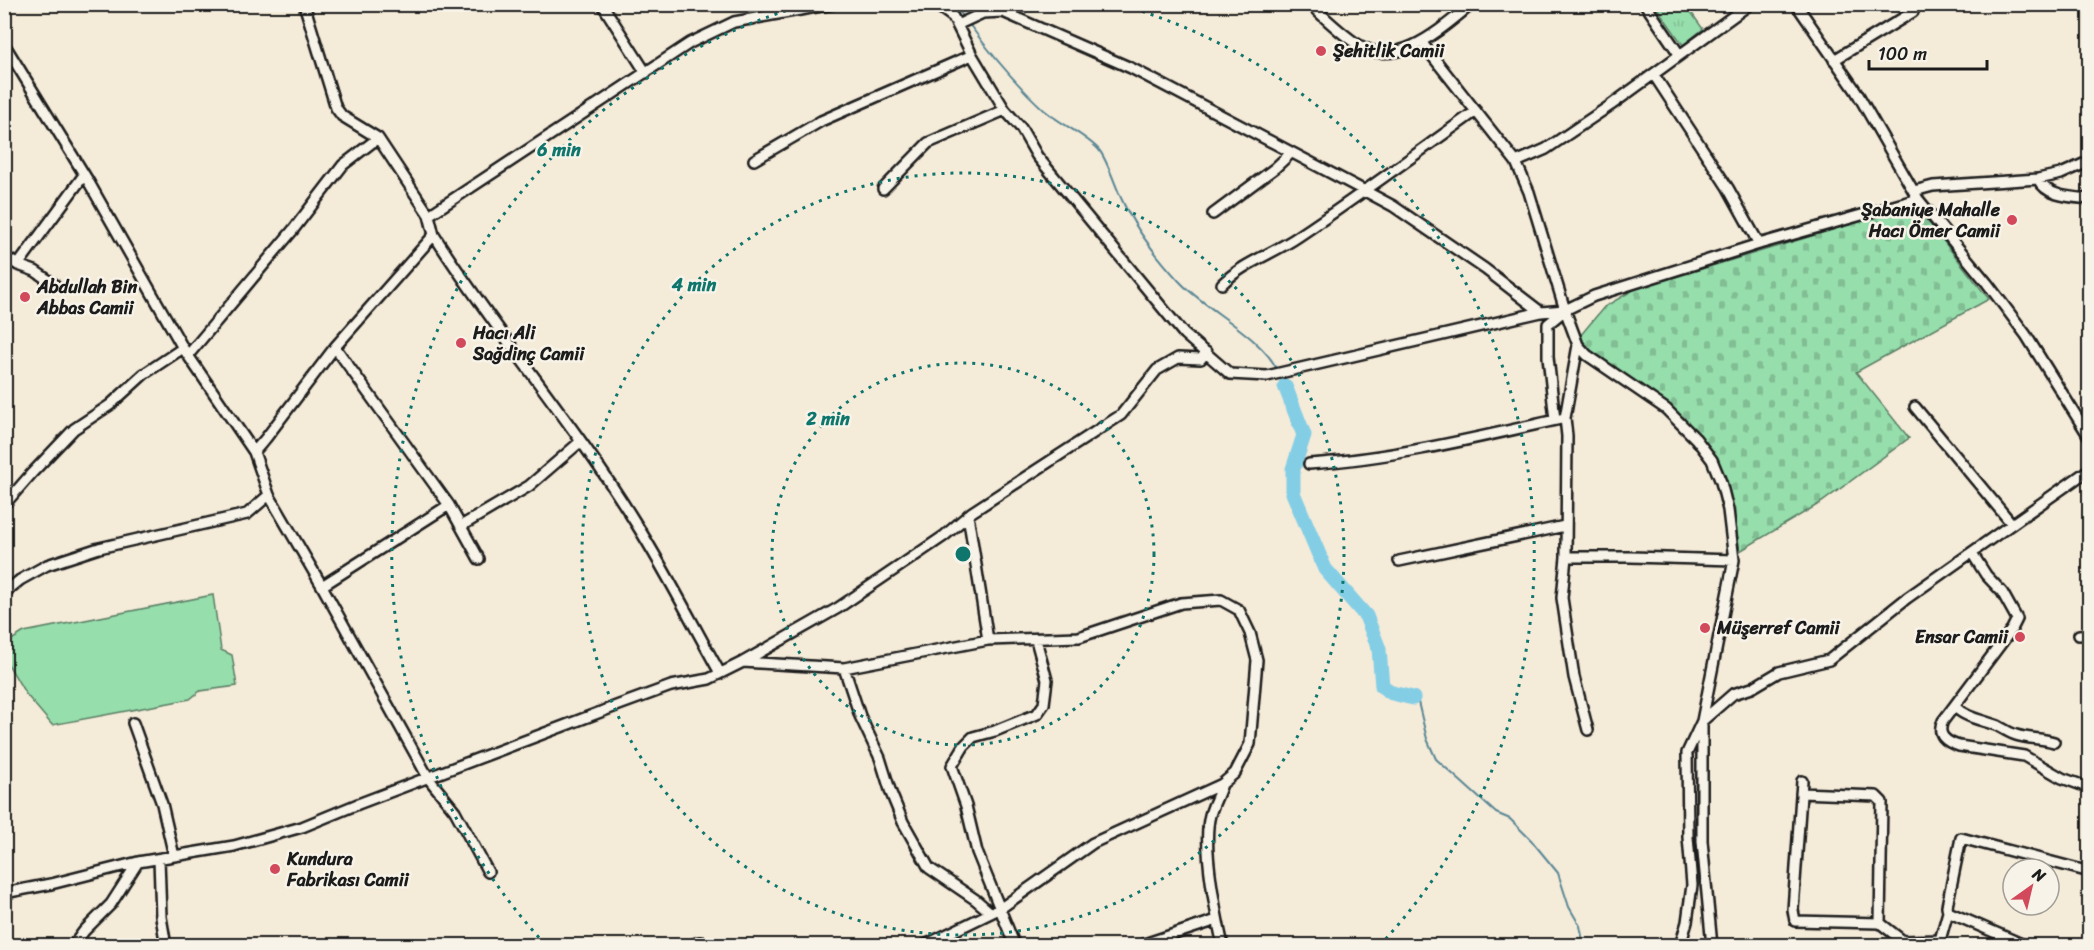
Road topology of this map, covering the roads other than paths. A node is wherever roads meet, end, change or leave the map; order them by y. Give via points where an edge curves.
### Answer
1 (304, 4) edge
2 (602, 4) edge
3 (833, 4) edge
4 (1310, 4) edge
5 (1472, 4) edge
6 (1645, 4) edge
7 (1750, 4) edge
8 (1796, 4) edge
9 (1908, 4) edge
10 (942, 6) edge
11 (958, 22) junction
12 (1422, 43) junction
13 (4, 44) edge
14 (1680, 54) junction
15 (972, 55) junction
16 (1834, 60) junction
17 (646, 73) junction
18 (1654, 75) junction
19 (1005, 110) junction
20 (1476, 111) junction
21 (378, 138) junction
22 (1291, 153) junction
23 (754, 160) dead end
24 (2090, 161) edge
25 (1516, 162) junction
26 (84, 175) junction
27 (2038, 178) junction
28 (883, 189) dead end
29 (1365, 190) junction
30 (1916, 195) junction
31 (2090, 199) edge
32 (1213, 214) dead end
33 (429, 215) junction
34 (434, 235) junction
35 (1759, 244) junction
36 (4, 256) edge
37 (18, 265) junction
38 (1222, 284) dead end
39 (54, 285) dead end
40 (1565, 310) junction
41 (1541, 312) junction
42 (1578, 345) junction
43 (335, 347) junction
44 (186, 351) junction
45 (1206, 352) junction
46 (1914, 406) dead end
47 (1560, 419) junction
48 (2090, 438) edge
49 (580, 442) junction
50 (254, 452) junction
51 (1309, 464) dead end
52 (2090, 470) edge
53 (269, 495) junction
54 (4, 505) edge
55 (449, 505) junction
56 (968, 515) junction
57 (2012, 524) junction
58 (461, 525) junction
59 (1565, 526) junction
60 (1972, 553) junction
61 (1566, 557) junction
62 (479, 559) dead end
63 (1734, 560) junction
64 (1399, 561) dead end
65 (322, 586) junction
66 (4, 593) edge
67 (988, 640) junction
68 (1036, 640) junction
69 (743, 662) junction
70 (844, 668) junction
71 (720, 673) junction
72 (1954, 707) junction
73 (1702, 721) junction
74 (134, 723) dead end
75 (1588, 730) dead end
76 (2054, 742) dead end
77 (429, 778) junction
78 (1802, 781) dead end
79 (1222, 784) junction
80 (2090, 788) edge
81 (1801, 794) junction
82 (174, 856) junction
83 (159, 859) junction
84 (138, 862) junction
85 (488, 872) dead end
86 (2090, 872) edge
87 (4, 893) edge
88 (1001, 908) junction
89 (1948, 912) junction
90 (991, 913) junction
91 (1217, 920) junction
92 (1880, 923) junction
93 (1943, 943) edge
94 (74, 945) edge
95 (166, 945) edge
96 (690, 945) edge
97 (725, 945) edge
98 (923, 945) edge
99 (1015, 945) edge
100 (1138, 945) edge
101 (1223, 945) edge
102 (1680, 945) edge
103 (1712, 945) edge
104 (2024, 945) edge

1 - 21 street via 336,108 342,116
2 - 17 street
3 - 17 street via 734,22 690,43
4 - 12 street via 1358,45 1377,51 1400,51
5 - 12 street
6 - 14 street
7 - 14 street
8 - 16 street
9 - 16 street via 1913,12
10 - 11 street
11 - 15 street
11 - 22 street via 983,13 1003,12 1121,64
12 - 20 street
13 - 26 street
14 - 18 street
15 - 19 street
15 - 23 street via 821,121
16 - 30 street
17 - 33 street
18 - 25 street via 1546,149
18 - 35 street via 1728,188
19 - 28 street via 928,143
19 - 45 street via 1037,156 1184,334
20 - 25 street
20 - 29 street
21 - 33 street
21 - 44 street via 343,165 293,230
22 - 29 street
22 - 32 street
24 - 27 street via 2061,174
25 - 40 street
26 - 37 street
26 - 44 street
27 - 30 street via 1933,186
27 - 31 street via 2048,191
29 - 38 street via 1283,247 1233,273
29 - 41 street via 1485,269
30 - 35 street
30 - 48 street via 2025,335
33 - 34 street
34 - 43 street
34 - 49 street
35 - 40 street via 1594,296
36 - 37 street
37 - 39 street via 35,271
40 - 41 street
40 - 42 street
40 - 47 street via 1548,324 1548,357
41 - 45 street via 1267,376 1230,374
42 - 47 street
42 - 63 street via 1666,409 1712,460 1728,510
43 - 50 street
43 - 55 street
44 - 50 street
44 - 54 street via 144,374 111,405 74,429
45 - 56 street via 1201,359 1178,358 1157,370 1122,415
46 - 57 street
47 - 51 street via 1431,447
47 - 59 street via 1567,436
49 - 58 street via 529,486
49 - 71 street via 635,522
50 - 53 street
52 - 57 street
53 - 65 street
53 - 66 street via 248,514 99,548 46,566
55 - 58 street
55 - 65 street
56 - 67 street
56 - 69 street via 944,536 838,608
57 - 60 street
58 - 62 street
59 - 61 street
59 - 64 street
60 - 72 street via 2017,619
60 - 73 street via 1829,660 1779,672 1733,694
61 - 63 street
61 - 75 street via 1562,598 1574,677
63 - 73 street
65 - 77 street
67 - 68 street
67 - 70 street
68 - 79 street via 1079,637 1181,603 1221,600 1239,610 1257,660 1250,744 1235,773
68 - 88 street via 1047,680 1044,704 1037,714 973,737 952,766 977,852
69 - 70 street
69 - 71 street
70 - 90 street via 903,822 929,868
71 - 77 street via 610,708
72 - 76 street via 2016,735
72 - 80 street via 1940,727 1941,735 1951,743 2024,756 2062,778
73 - 102 street via 1687,753 1692,885
73 - 103 street via 1702,841
74 - 82 street via 162,804
77 - 82 street via 302,827 234,846
77 - 85 street via 455,811
78 - 81 street
79 - 88 street via 1093,843
79 - 91 street via 1210,816 1208,845
81 - 92 street via 1876,796 1882,802
81 - 92 street via 1795,921
82 - 83 street
83 - 84 street
83 - 95 street via 160,916
84 - 87 street
84 - 94 street via 111,904
86 - 89 street via 1961,838
88 - 90 street
88 - 99 street
89 - 93 street
89 - 104 street
90 - 98 street
91 - 100 street
91 - 101 street
92 - 93 street via 1903,941
96 - 97 street

